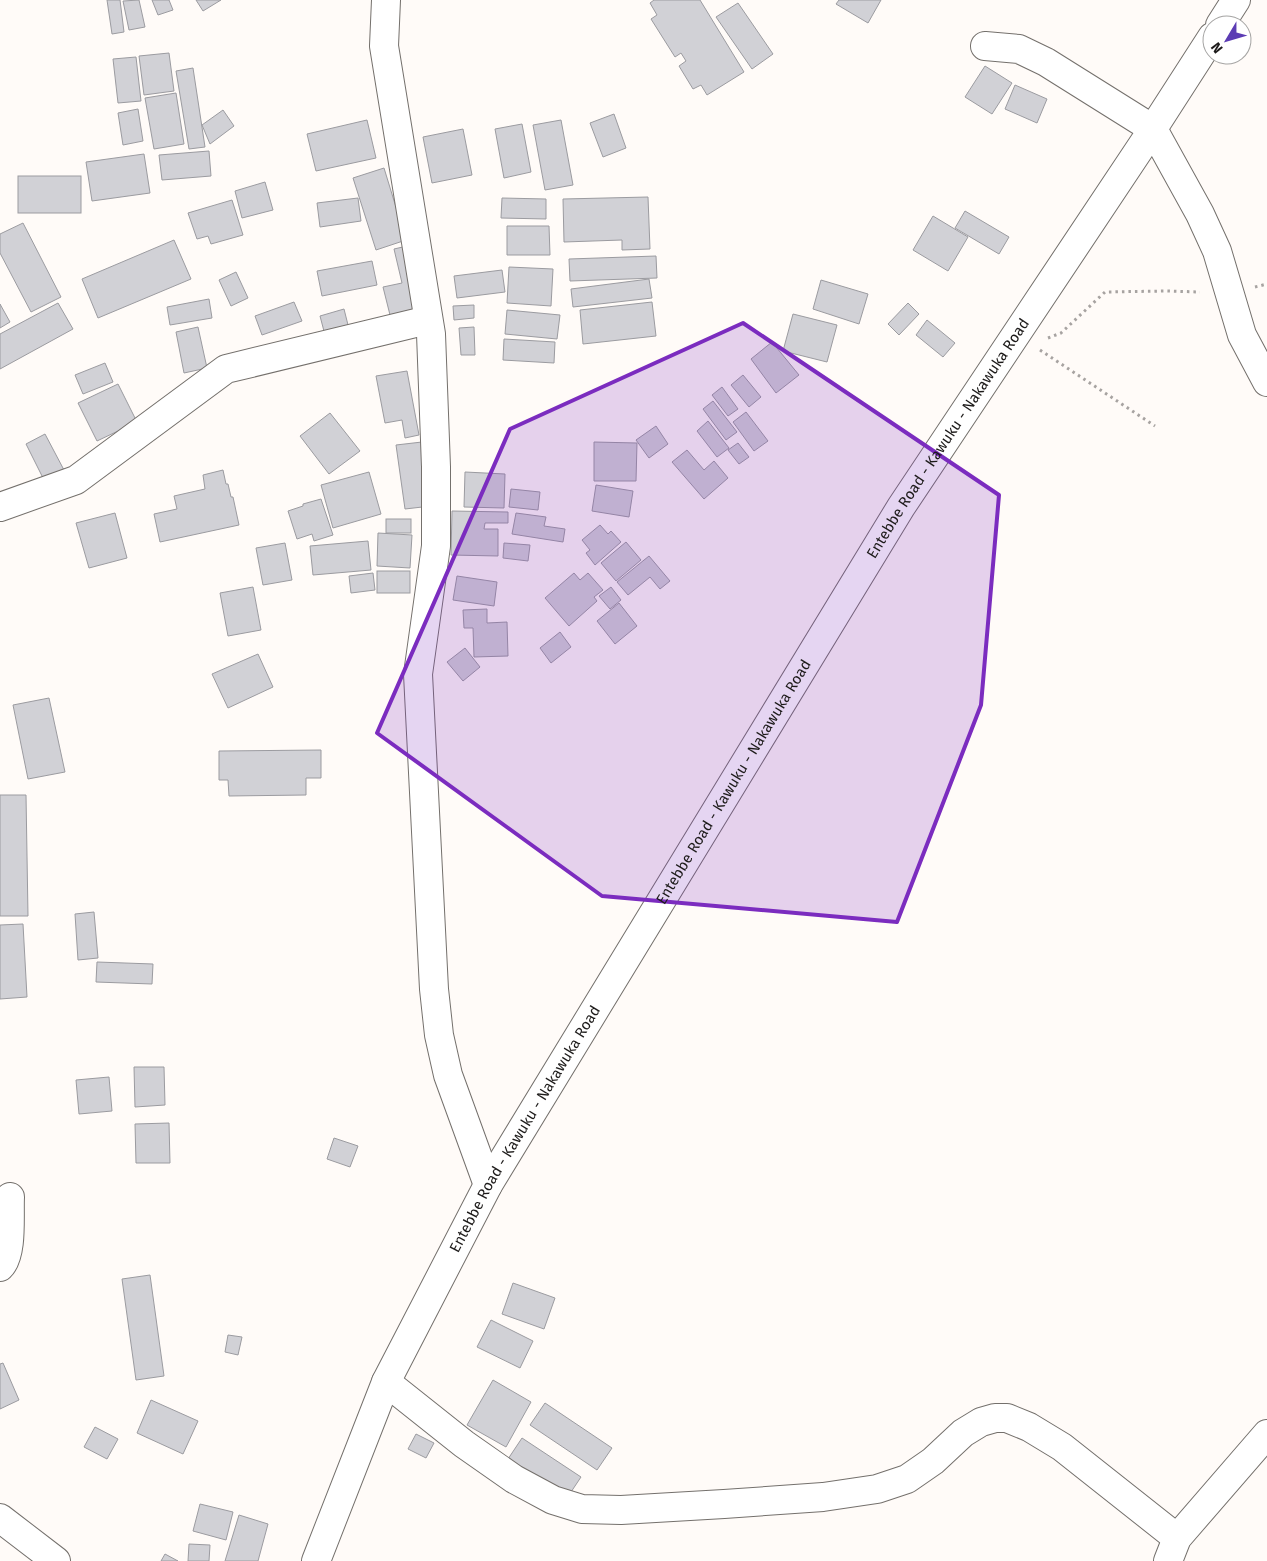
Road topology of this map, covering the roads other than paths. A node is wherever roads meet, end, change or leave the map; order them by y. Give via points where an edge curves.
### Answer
1 (386, 0) edge
2 (1236, 0) edge
3 (1226, 15) edge
4 (985, 46) dead end
5 (1202, 53) edge
6 (1153, 129) junction
7 (428, 320) junction
8 (1267, 382) edge
9 (0, 507) edge
10 (488, 1185) junction
11 (10, 1197) dead end
12 (0, 1267) edge
13 (386, 1382) junction
14 (1267, 1434) edge
15 (0, 1518) edge
16 (1172, 1550) edge
17 (56, 1561) edge
18 (316, 1561) edge

1 - 7 street via 384,46
2 - 3 street
4 - 6 street via 1019,48
5 - 6 street, Entebbe Road - Kawuku - Nakawuka Road
6 - 8 street via 1217,251 1242,335
6 - 10 street, Entebbe Road - Kawuku - Nakawuka Road via 900,507
7 - 9 street via 226,369 76,480
7 - 10 street via 431,334 436,546 418,674 434,990 448,1075
10 - 13 street, Entebbe Road - Kawuku - Nakawuka Road
11 - 12 street via 8,1250
13 - 16 street via 514,1479 553,1500 582,1509 724,1504 823,1497 877,1489 907,1479 981,1422 1007,1418 1062,1447
13 - 18 street, Entebbe Road - Kawuku - Nakawuka Road
14 - 16 street
15 - 17 street

